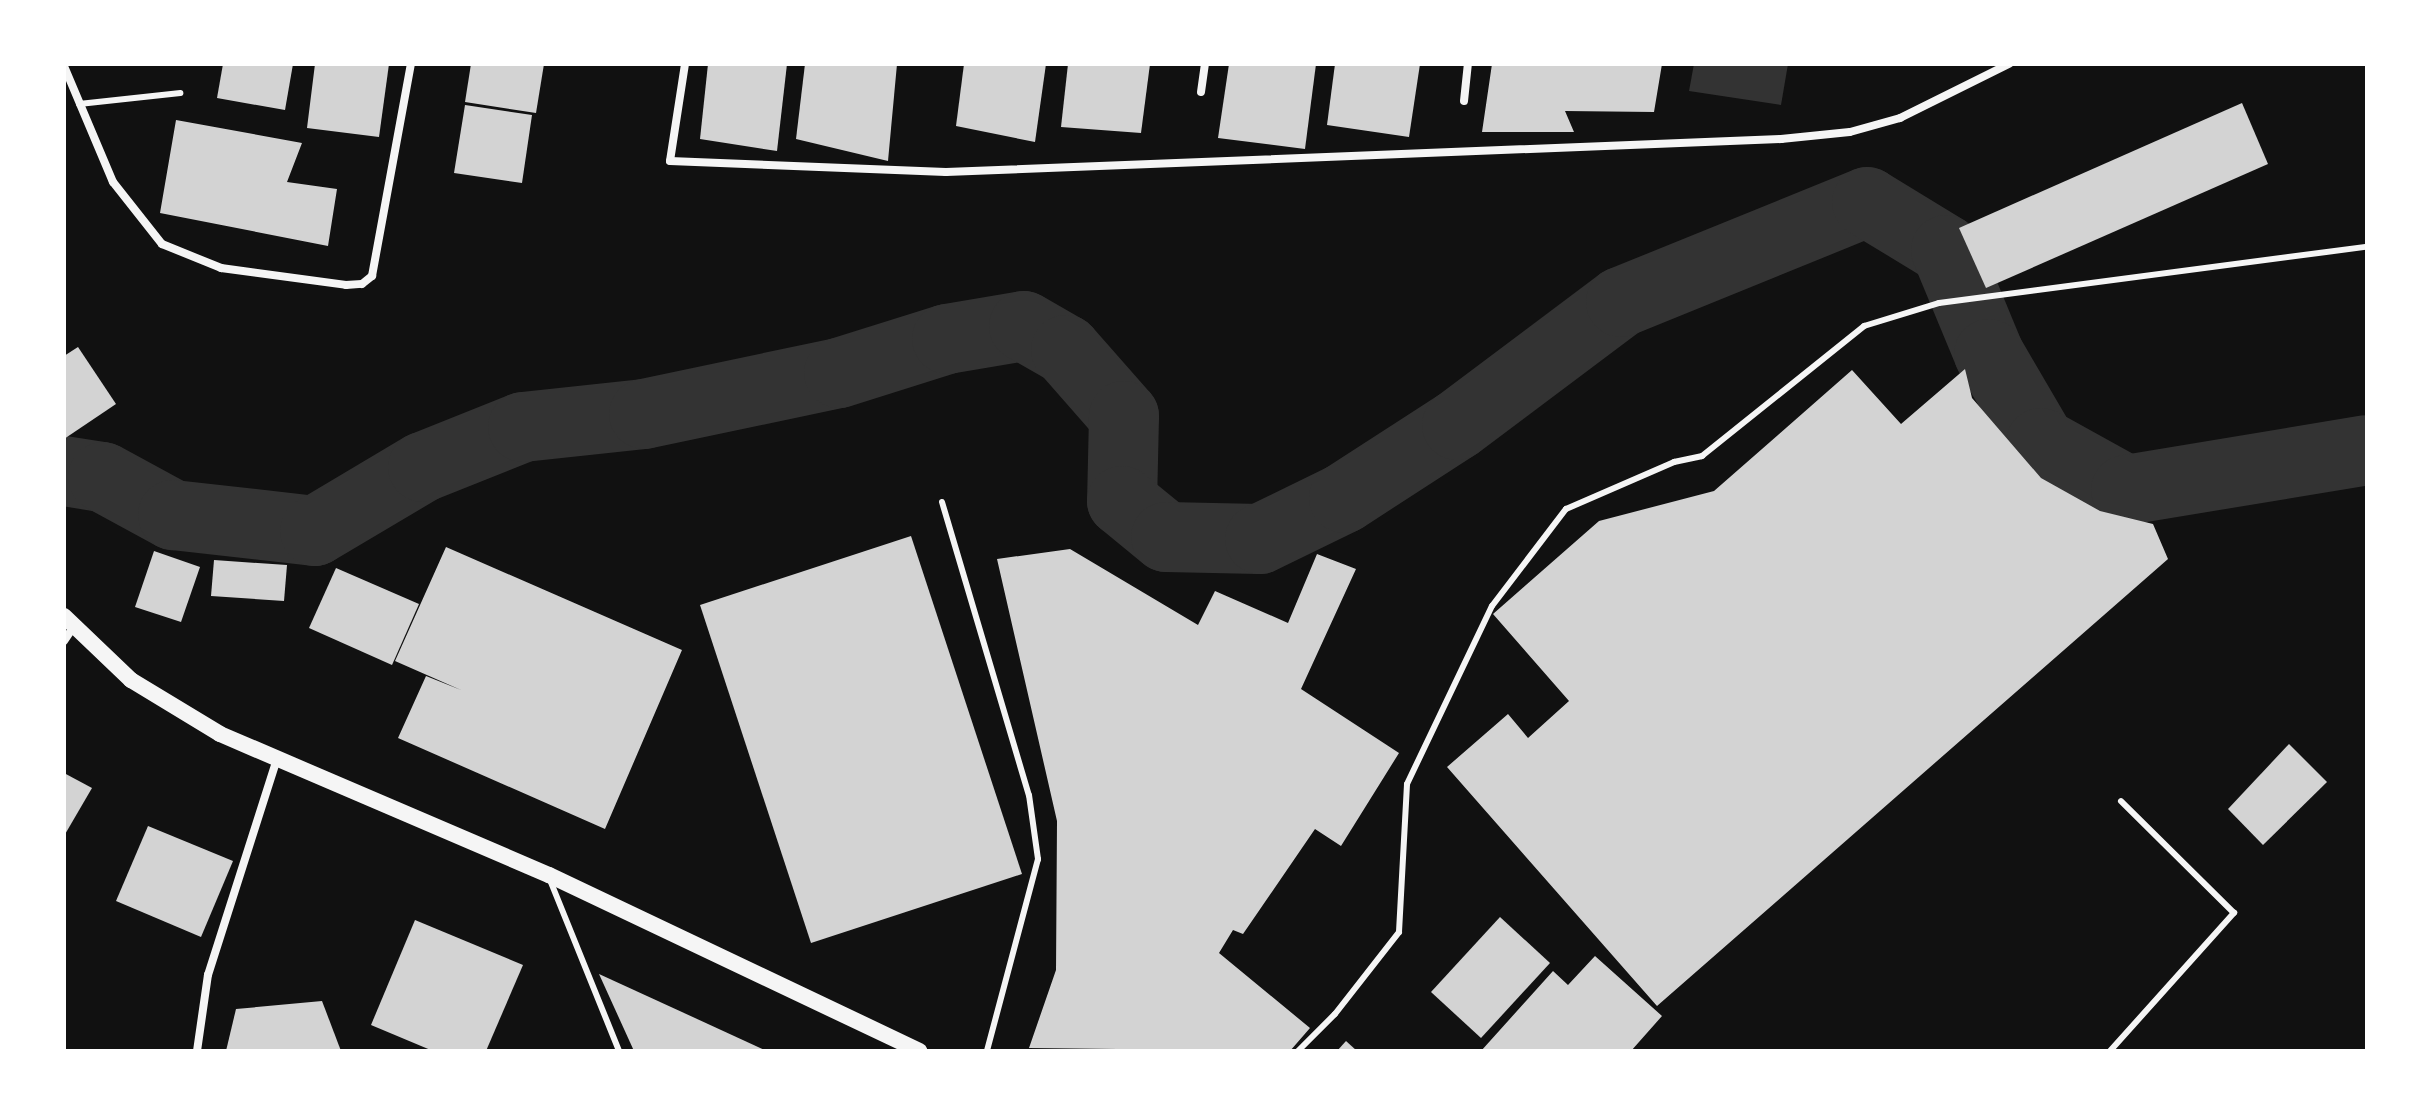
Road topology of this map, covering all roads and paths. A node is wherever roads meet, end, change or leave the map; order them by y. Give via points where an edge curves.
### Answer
1 (411, 64) edge
2 (685, 64) edge
3 (1205, 64) edge
4 (1468, 64) edge
5 (2009, 64) edge
6 (64, 66) edge
7 (1201, 92) dead end
8 (180, 93) dead end
9 (1464, 101) dead end
10 (79, 104) junction
11 (2367, 247) edge
12 (942, 502) dead end
13 (69, 621) edge
14 (64, 641) edge
15 (278, 756) junction
16 (2121, 801) dead end
17 (549, 875) junction
18 (197, 1051) edge
19 (619, 1051) edge
20 (919, 1051) edge
21 (987, 1051) edge
22 (1298, 1051) edge
23 (2110, 1051) edge

1 - 10 street via 372,276 362,284 221,268 162,244 113,182
2 - 5 street via 670,161 946,172 1850,132 1900,118
3 - 7 street
4 - 9 street
6 - 10 street
8 - 10 lane
11 - 22 lane via 1939,303 1864,326 1702,456 1674,462 1566,509 1492,606 1407,784 1399,932 1335,1014
12 - 21 lane via 1029,795 1038,859
13 - 14 street
13 - 15 main road via 131,680 220,734
15 - 17 main road
15 - 18 street via 208,975
16 - 23 lane via 2234,913
17 - 19 lane
17 - 20 main road

